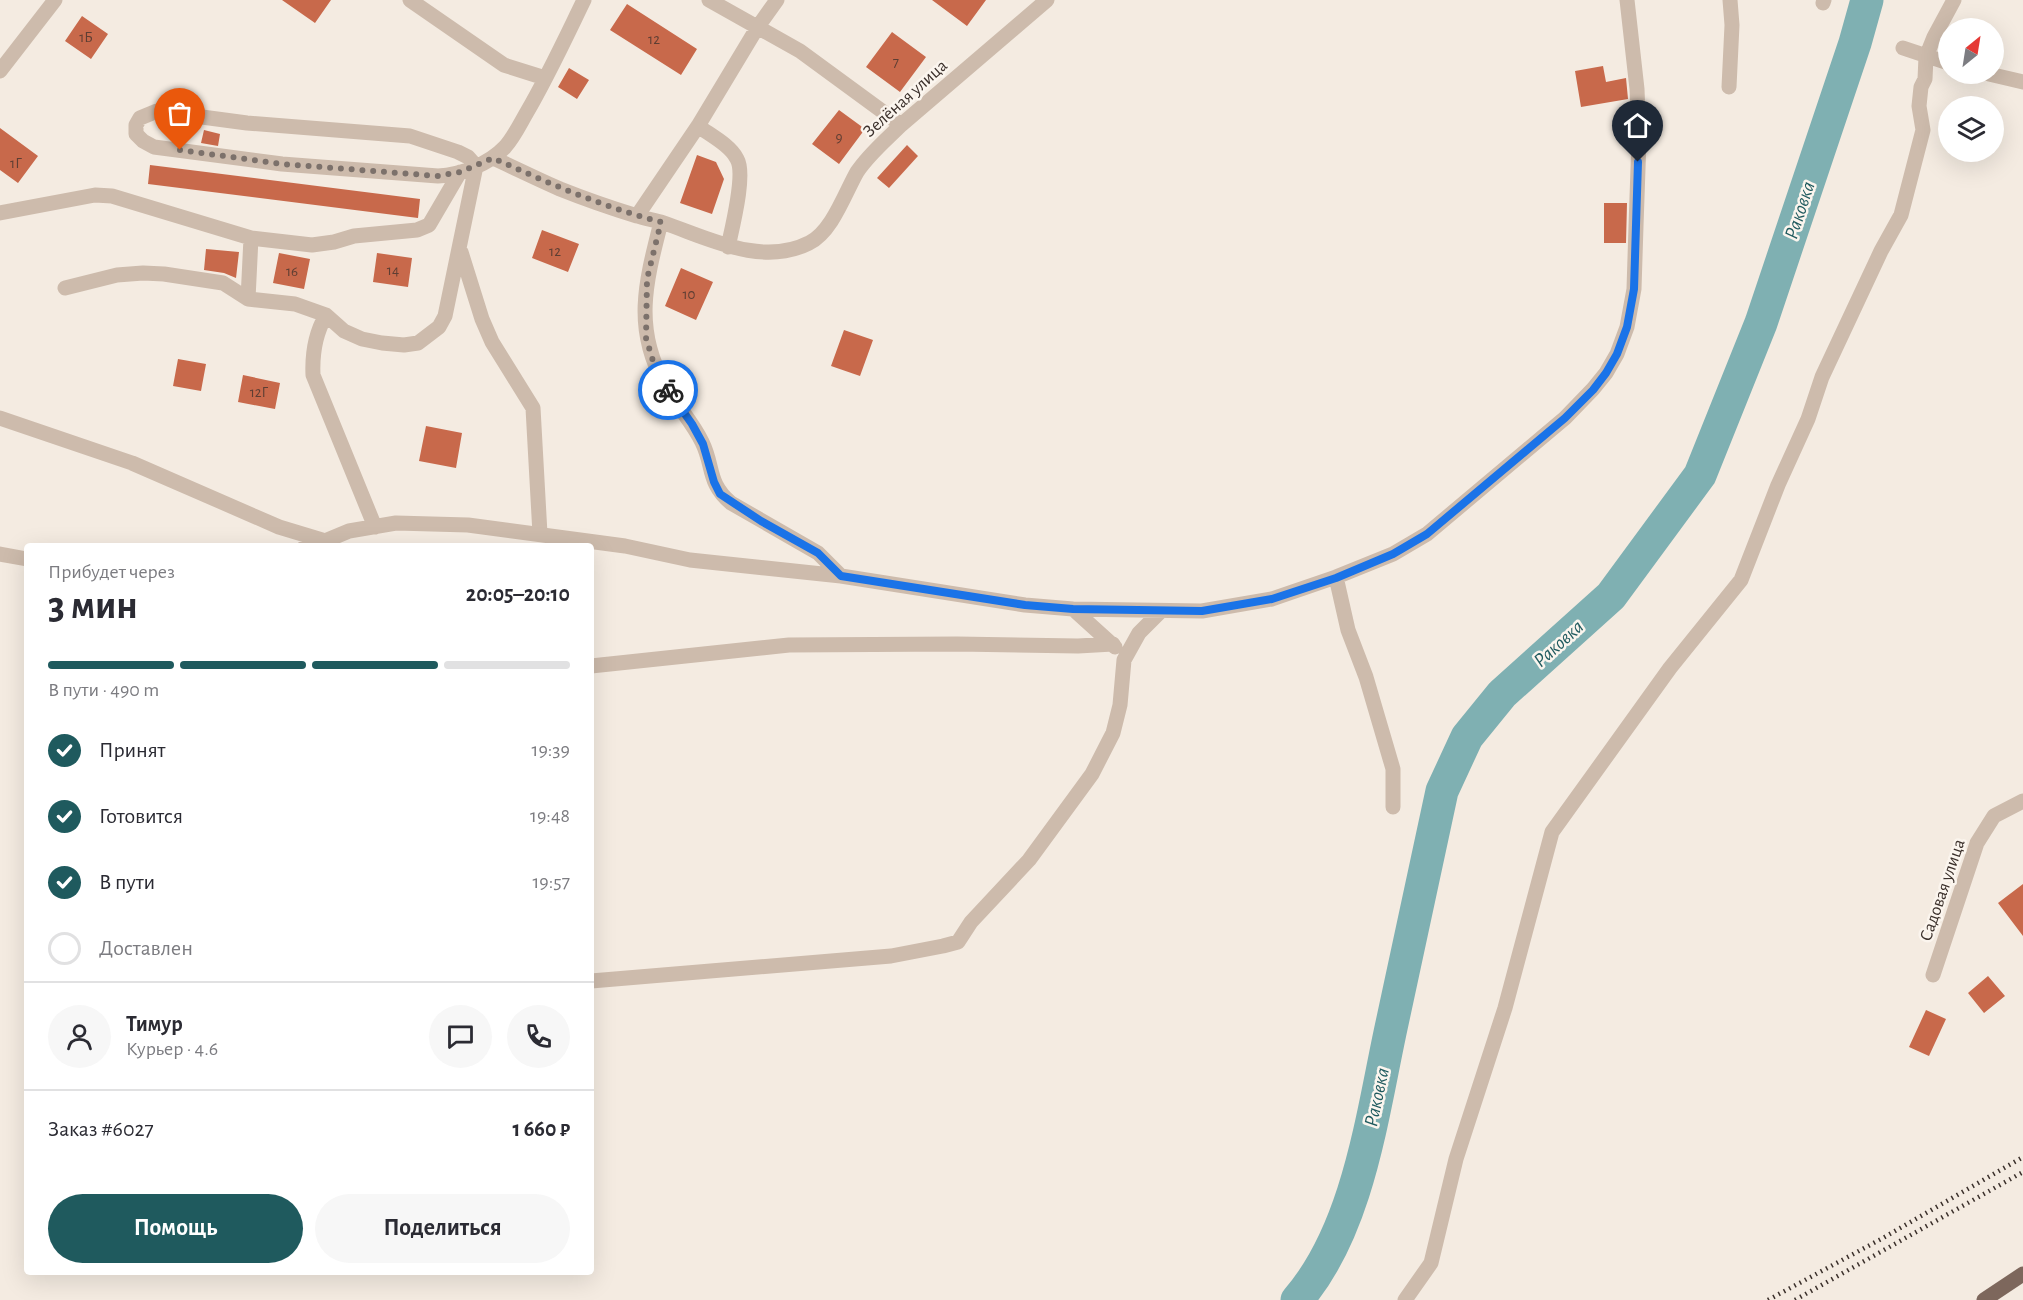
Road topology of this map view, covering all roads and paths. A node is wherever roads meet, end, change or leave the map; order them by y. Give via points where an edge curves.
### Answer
1 (55, 0) edge
2 (410, 0) edge
3 (584, 0) edge
4 (709, 0) edge
5 (777, 0) edge
6 (1047, 0) edge
7 (1627, 0) edge
8 (1730, 0) edge
9 (1954, 0) edge
10 (757, 28) junction
11 (1903, 48) dead end
12 (1926, 57) junction
13 (1938, 60) edge
14 (0, 71) edge
15 (545, 78) junction
16 (2004, 78) edge
17 (2023, 82) edge
18 (1729, 87) dead end
19 (901, 125) junction
20 (698, 126) junction
21 (493, 158) junction
22 (476, 166) junction
23 (460, 172) junction
24 (0, 213) edge
25 (637, 216) junction
26 (661, 222) junction
27 (251, 238) junction
28 (728, 247) junction
29 (460, 249) junction
30 (65, 288) dead end
31 (248, 299) junction
32 (326, 315) junction
33 (0, 418) edge
34 (375, 527) junction
35 (540, 534) junction
36 (324, 543) edge
37 (329, 543) edge
38 (0, 554) edge
39 (24, 558) edge
40 (841, 576) junction
41 (1336, 578) junction
42 (1073, 609) junction
43 (1160, 612) junction
44 (1113, 644) junction
45 (1124, 660) junction
46 (594, 666) edge
47 (2023, 801) edge
48 (1393, 807) dead end
49 (1933, 975) dead end
50 (594, 981) edge
51 (2023, 1274) edge
52 (1406, 1300) edge
53 (1984, 1300) edge

1 - 14 street
2 - 15 street via 504,66
3 - 15 street
4 - 10 street
5 - 10 street
6 - 19 street, Зелёная улица
7 - 41 street via 1639,140 1634,289 1617,354 1593,390 1565,418 1427,534 1393,554
8 - 18 street
9 - 12 street
10 - 19 street via 800,51
10 - 20 street
11 - 12 street
12 - 13 street
12 - 52 street via 1919,106 1923,130 1901,215 1822,377 1741,580 1670,668 1552,832 1505,1008 1456,1158 1431,1263
15 - 21 street via 514,135
16 - 17 street
19 - 28 street, Зелёная улица via 868,157 836,213 810,243 776,251
20 - 25 street
20 - 28 street via 738,160 741,173
21 - 22 street
21 - 25 street via 559,188
22 - 23 street
22 - 23 street via 468,157 446,147 391,133 279,126 157,111 140,118 136,125 136,134 154,147 282,164 438,176
22 - 29 street
23 - 27 street via 429,225 417,230 312,245
24 - 27 street via 95,195 112,196
25 - 26 street
26 - 28 street
26 - 40 street via 647,279 646,338 664,383 703,444 720,494 818,553
27 - 31 street
29 - 32 street via 444,316 439,327 418,343 382,344 362,339 344,331
29 - 35 street via 492,342 533,408
30 - 31 street via 117,275 164,274 224,283
31 - 32 street via 295,304
32 - 34 street via 312,354 313,375
33 - 36 street via 132,463
34 - 35 street via 396,523 468,525
34 - 37 street via 349,531
35 - 40 street via 690,560
38 - 39 street
40 - 42 street
41 - 43 street via 1272,599 1202,611
41 - 48 street via 1348,630 1393,769
42 - 43 street
42 - 44 street
43 - 45 street via 1139,633
44 - 45 street
44 - 46 street via 789,645
45 - 50 street via 1113,733 1092,774 1029,860 971,921 958,942 891,956
47 - 49 street, Садовая улица via 1994,816 1977,843
51 - 53 main road

